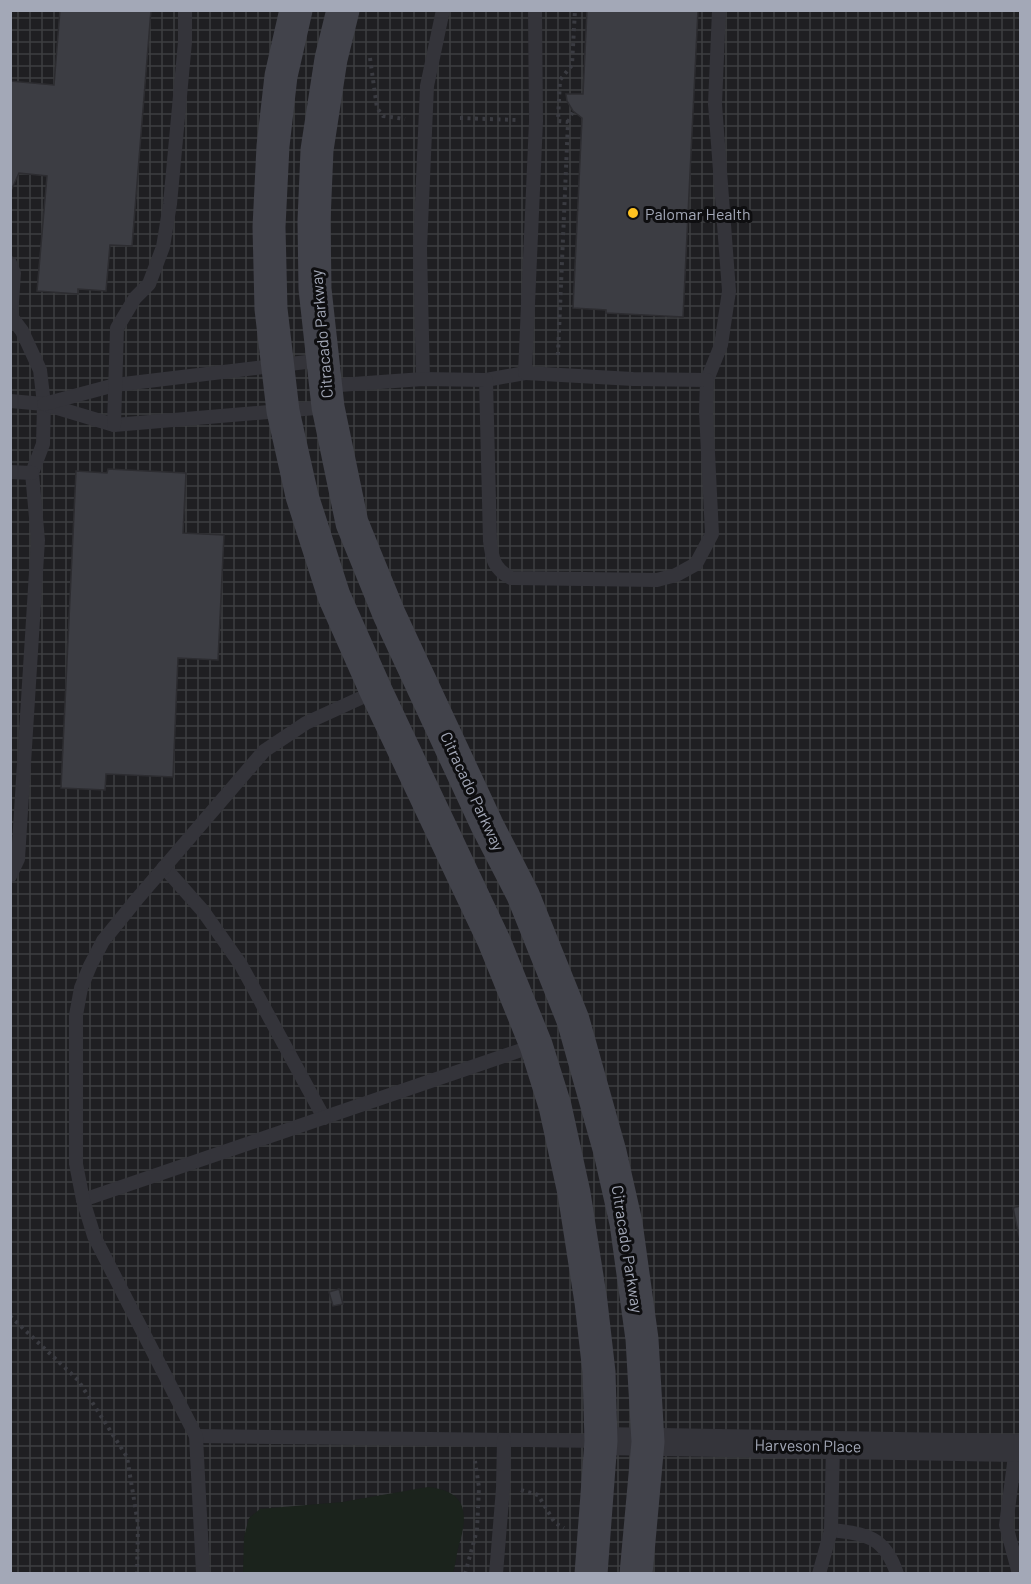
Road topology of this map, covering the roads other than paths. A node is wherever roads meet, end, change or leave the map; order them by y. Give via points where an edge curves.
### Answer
1 (185, 10) edge
2 (296, 10) edge
3 (342, 10) edge
4 (443, 10) edge
5 (535, 10) edge
6 (719, 10) edge
7 (10, 263) edge
8 (11, 316) edge
9 (277, 365) junction
10 (525, 373) junction
11 (423, 379) junction
12 (486, 380) junction
13 (707, 380) junction
14 (325, 384) junction
15 (115, 385) junction
16 (10, 401) edge
17 (44, 404) junction
18 (283, 411) junction
19 (114, 425) junction
20 (10, 472) edge
21 (32, 473) junction
22 (376, 691) junction
23 (164, 867) junction
24 (10, 876) edge
25 (536, 1046) junction
26 (324, 1118) junction
27 (83, 1200) junction
28 (196, 1436) junction
29 (504, 1440) junction
30 (601, 1441) junction
31 (648, 1442) junction
32 (833, 1446) junction
33 (1019, 1449) edge
34 (831, 1530) junction
35 (202, 1574) edge
36 (496, 1574) edge
37 (591, 1574) edge
38 (636, 1574) edge
39 (819, 1574) edge
40 (897, 1574) edge
41 (1019, 1574) edge

1 - 15 lane via 163,247 149,284 135,298 117,328
2 - 9 main road via 281,76 273,146 269,239
3 - 14 main road, Citracado Parkway via 317,150 315,289
4 - 11 lane via 427,86 420,249
5 - 10 lane via 536,121
6 - 13 lane via 715,104 729,291 721,345
7 - 8 lane via 14,273
8 - 17 lane via 40,370
9 - 14 lane
9 - 15 lane
9 - 18 main road
10 - 12 lane
10 - 13 lane
11 - 12 lane
11 - 14 lane
12 - 13 lane via 490,541 492,561 500,572 511,578 657,580 696,564 712,534
14 - 18 lane
14 - 31 main road, Citracado Parkway via 352,523 389,614 523,895 573,1020 626,1223 642,1339
15 - 17 lane
15 - 19 lane
16 - 17 lane
17 - 19 lane
17 - 21 lane via 43,444
18 - 19 lane
18 - 22 main road via 302,496 334,596
20 - 21 lane
21 - 24 lane via 38,540 18,860
22 - 23 lane via 306,723 264,751
22 - 25 main road via 494,941
23 - 26 lane via 203,911 241,964
23 - 27 lane via 104,940 81,988 76,1015 76,1164
25 - 26 lane
25 - 30 main road via 555,1106 574,1193 599,1372
26 - 27 lane
27 - 28 lane via 94,1236
28 - 29 lane
28 - 35 lane
29 - 30 lane
29 - 36 lane
30 - 31 street, Harveson Place
30 - 37 main road
31 - 32 street, Harveson Place
31 - 38 main road, Citracado Parkway
32 - 33 street, Harveson Place
32 - 34 lane
33 - 41 lane via 1006,1526
34 - 39 lane
34 - 40 lane via 861,1533 876,1540 892,1559

